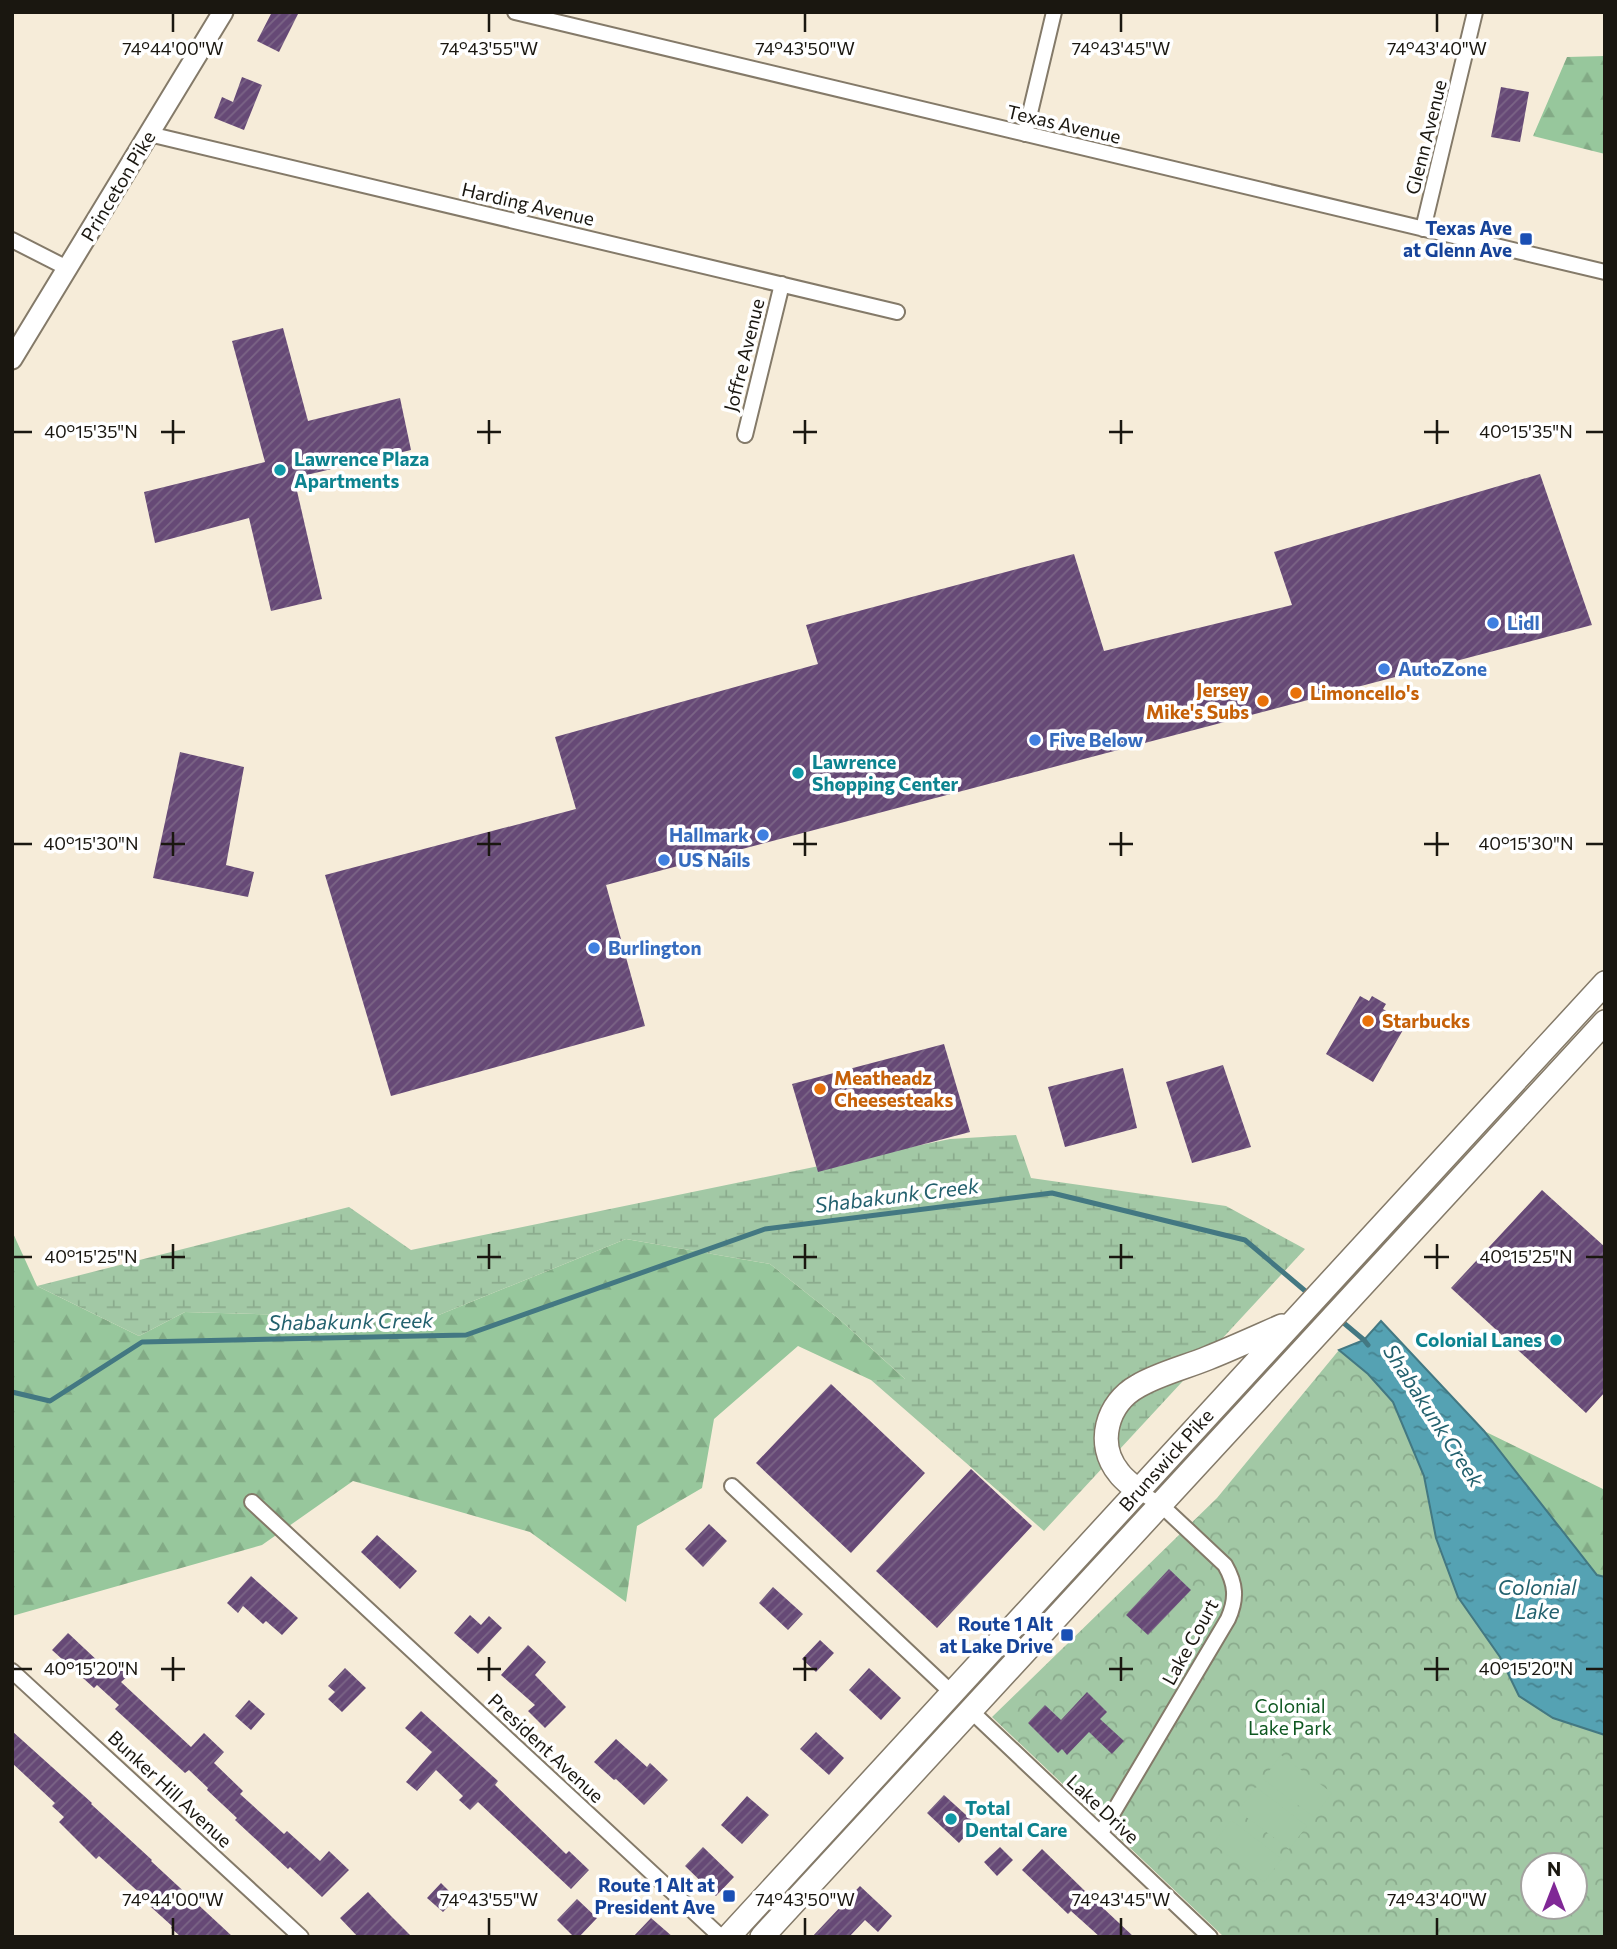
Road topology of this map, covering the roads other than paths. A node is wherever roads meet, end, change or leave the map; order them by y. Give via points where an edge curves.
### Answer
1 (223, 12) edge
2 (515, 12) edge
3 (1054, 12) edge
4 (1475, 12) edge
5 (149, 134) junction
6 (1025, 134) junction
7 (1423, 229) junction
8 (12, 240) edge
9 (67, 268) junction
10 (1605, 272) edge
11 (782, 284) junction
12 (897, 312) dead end
13 (12, 359) edge
14 (745, 435) dead end
15 (1605, 983) edge
16 (1605, 1022) edge
17 (1297, 1316) junction
18 (732, 1486) dead end
19 (1138, 1491) junction
20 (252, 1502) dead end
21 (1161, 1506) junction
22 (12, 1671) edge
23 (952, 1693) junction
24 (970, 1710) junction
25 (1101, 1833) junction
26 (301, 1937) edge
27 (721, 1937) edge
28 (728, 1937) edge
29 (762, 1937) edge
30 (1210, 1937) edge

1 - 5 main road, Princeton Pike
2 - 6 street, Texas Avenue
3 - 6 street
4 - 7 street, Glenn Avenue
5 - 9 main road, Princeton Pike
5 - 11 street, Harding Avenue
6 - 7 street, Texas Avenue
7 - 10 street, Texas Avenue
8 - 9 street
9 - 13 main road, Princeton Pike
11 - 12 street, Harding Avenue
11 - 14 street, Joffre Avenue
15 - 17 main road, Brunswick Pike
16 - 21 main road, Brunswick Pike
17 - 19 main road, Brunswick Pike
17 - 19 main road via 1124,1395 1114,1408 1106,1440 1118,1472
18 - 23 street
19 - 21 street, Lake Court
19 - 23 main road, Brunswick Pike
20 - 27 street, President Avenue
21 - 24 main road, Brunswick Pike
21 - 25 street, Lake Court via 1225,1565 1234,1585 1234,1606
22 - 26 street, Bunker Hill Avenue
23 - 28 main road, Brunswick Pike
24 - 25 street, Lake Drive
24 - 29 main road, Brunswick Pike
25 - 30 street, Lake Drive

